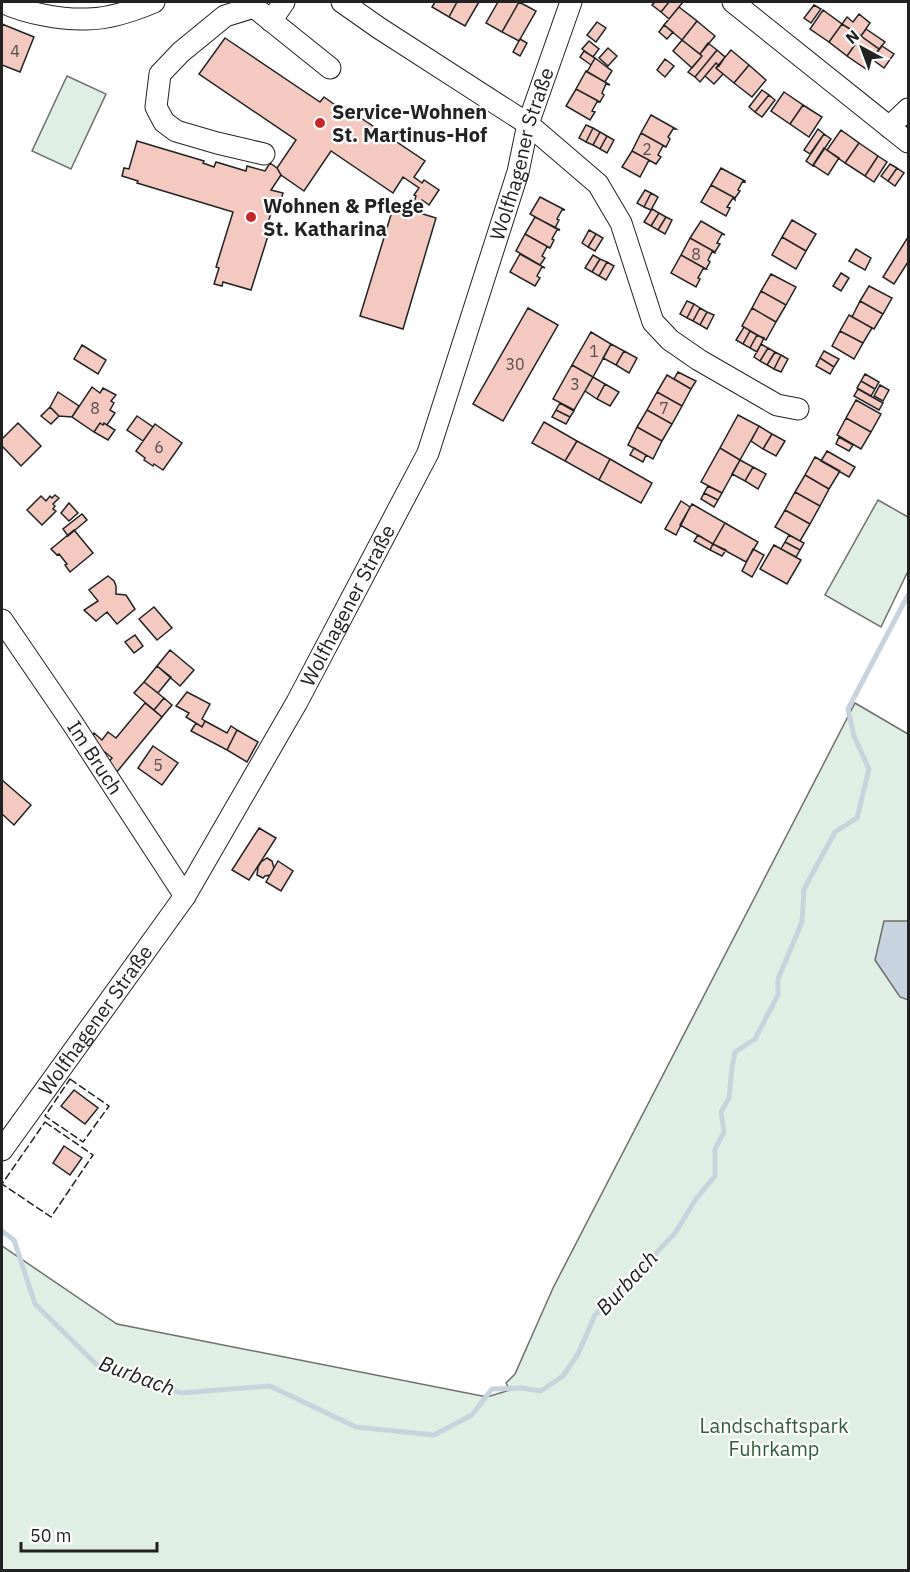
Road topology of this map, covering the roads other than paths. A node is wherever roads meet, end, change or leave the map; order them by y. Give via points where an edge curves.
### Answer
1 (2, 2) edge
2 (154, 2) edge
3 (284, 2) edge
4 (342, 2) edge
5 (571, 2) edge
6 (733, 2) edge
7 (271, 21) junction
8 (330, 68) dead end
9 (909, 110) edge
10 (528, 124) junction
11 (889, 127) junction
12 (909, 142) edge
13 (264, 154) dead end
14 (798, 409) dead end
15 (2, 620) edge
16 (185, 896) junction
17 (2, 1150) edge

1 - 2 street via 16,9 88,19 132,11
3 - 7 street
4 - 10 street
5 - 10 street, Wolfhagener Straße
6 - 11 street
7 - 8 street
7 - 13 street via 254,7 225,16 160,74 156,107 164,122 176,131
9 - 11 street
10 - 14 street via 598,184 621,223 652,321 670,340 699,360 777,405
10 - 16 street, Wolfhagener Straße via 518,172 428,453 297,702
11 - 12 street
15 - 16 street, Im Bruch
16 - 17 street, Wolfhagener Straße

